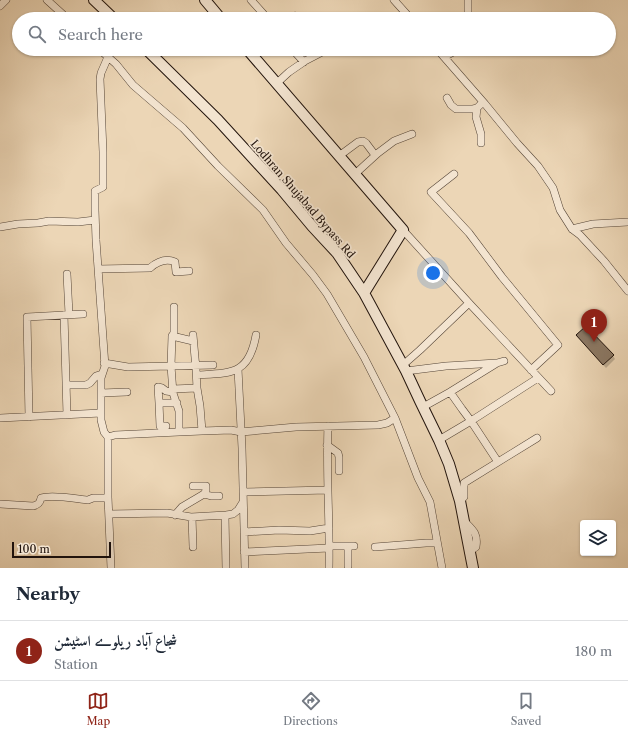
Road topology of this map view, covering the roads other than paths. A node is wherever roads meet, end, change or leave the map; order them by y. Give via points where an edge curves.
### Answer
1 (6, 0) edge
2 (47, 0) edge
3 (94, 0) edge
4 (205, 0) edge
5 (251, 0) edge
6 (394, 0) edge
7 (468, 0) edge
8 (0, 6) edge
9 (60, 12) edge
10 (107, 12) edge
11 (215, 12) edge
12 (262, 12) edge
13 (405, 12) edge
14 (468, 12) edge
15 (153, 56) edge
16 (253, 56) edge
17 (298, 56) edge
18 (315, 56) edge
19 (108, 57) joint
20 (444, 57) edge
21 (304, 62) junction
22 (277, 83) junction
23 (447, 98) dead end
24 (483, 102) junction
25 (477, 108) junction
26 (412, 134) dead end
27 (481, 143) dead end
28 (375, 155) junction
29 (339, 156) junction
30 (355, 174) junction
31 (454, 174) dead end
32 (95, 220) junction
33 (628, 222) edge
34 (0, 227) edge
35 (572, 229) junction
36 (403, 230) junction
37 (98, 269) junction
38 (189, 271) dead end
39 (67, 274) dead end
40 (628, 291) edge
41 (364, 293) junction
42 (469, 303) junction
43 (174, 307) dead end
44 (83, 314) dead end
45 (66, 315) junction
46 (256, 335) dead end
47 (172, 336) junction
48 (104, 363) junction
49 (212, 365) dead end
50 (171, 366) junction
51 (196, 366) junction
52 (405, 368) junction
53 (238, 369) junction
54 (531, 370) junction
55 (102, 374) junction
56 (197, 375) junction
57 (538, 378) junction
58 (66, 385) junction
59 (197, 388) junction
60 (173, 390) junction
61 (551, 391) dead end
62 (127, 392) dead end
63 (450, 392) junction
64 (101, 394) junction
65 (159, 403) junction
66 (177, 403) junction
67 (423, 407) junction
68 (101, 413) junction
69 (67, 415) junction
70 (29, 417) junction
71 (0, 418) edge
72 (395, 418) junction
73 (471, 421) junction
74 (166, 426) dead end
75 (328, 426) junction
76 (202, 431) junction
77 (179, 432) junction
78 (241, 432) junction
79 (108, 438) junction
80 (537, 438) dead end
81 (439, 440) junction
82 (327, 445) junction
83 (498, 462) junction
84 (339, 470) dead end
85 (193, 486) dead end
86 (328, 490) junction
87 (243, 492) junction
88 (204, 494) junction
89 (219, 496) dead end
90 (108, 498) junction
91 (460, 501) junction
92 (243, 502) junction
93 (0, 504) edge
94 (109, 514) junction
95 (175, 515) junction
96 (225, 516) junction
97 (192, 517) junction
98 (329, 528) junction
99 (244, 532) junction
100 (437, 543) junction
101 (193, 547) dead end
102 (329, 547) junction
103 (375, 547) dead end
104 (244, 552) junction
105 (348, 566) dead end
106 (111, 568) edge
107 (226, 568) edge
108 (245, 568) edge
109 (329, 568) edge
110 (442, 568) edge
111 (473, 568) edge

1 - 8 street
2 - 9 street
3 - 10 street
4 - 11 street
5 - 12 street
6 - 13 street
7 - 14 street
15 - 41 street, Lodhran Shujabad Bypass Rd via 218,120 282,190 337,253
16 - 22 street
17 - 21 street
18 - 21 street
19 - 32 street via 100,78 103,187 95,190
19 - 72 street via 133,85 183,128 263,210 327,294 364,357
20 - 24 street
21 - 22 street
22 - 29 street
23 - 25 street via 456,109
24 - 25 street
24 - 35 street via 538,166 553,188 560,210
25 - 27 street via 476,117
26 - 28 street via 394,141
28 - 29 street via 362,141
28 - 30 street
29 - 30 street
30 - 36 street
31 - 54 street via 432,192 469,233 558,345
32 - 34 street via 49,221
32 - 37 street
33 - 35 street via 593,224
35 - 40 street via 604,261
36 - 41 street
36 - 42 street
37 - 38 street via 150,268 160,261 171,260 175,262 176,272
37 - 48 street
39 - 45 street
41 - 52 street, Lodhran Shujabad Bypass Rd
42 - 52 street
42 - 54 street
43 - 47 street
44 - 45 street
45 - 58 street
45 - 70 street via 27,317
46 - 53 street via 244,365
47 - 50 street
47 - 51 street via 193,338
48 - 50 street via 128,368
48 - 55 street
49 - 51 street
50 - 51 street
50 - 60 street
51 - 56 street
52 - 63 street via 500,362
52 - 67 street, Lodhran Shujabad Bypass Rd
53 - 56 street via 233,372
53 - 78 street
54 - 57 street
55 - 58 street via 96,376 90,384
55 - 64 street
56 - 59 street
57 - 61 street
57 - 73 street
58 - 69 street
59 - 60 street
59 - 76 street
60 - 65 street via 166,391 158,387
60 - 66 street
62 - 64 street
63 - 67 street
63 - 73 street
64 - 68 street
65 - 66 street
65 - 74 street via 160,426
66 - 77 street
67 - 81 street, Lodhran Shujabad Bypass Rd
68 - 69 street
68 - 79 street via 104,432
69 - 70 street
70 - 71 street
72 - 75 street via 378,425
72 - 100 street via 430,502
73 - 81 street
73 - 83 street
75 - 78 street
75 - 82 street
76 - 77 street
76 - 78 street
77 - 79 street via 115,435
78 - 87 street
79 - 90 street
80 - 83 street
81 - 91 street, Lodhran Shujabad Bypass Rd
82 - 84 street via 338,453
82 - 86 street
83 - 91 street via 464,483 464,497
85 - 88 street via 206,486
86 - 87 street
86 - 98 street
87 - 92 street
88 - 89 street
88 - 95 street via 182,507
90 - 93 street via 88,500 54,496 42,498 36,506
90 - 94 street
91 - 111 street, Lodhran Shujabad Bypass Rd
92 - 96 street via 233,514
92 - 99 street
94 - 95 street
94 - 106 street
95 - 97 street
96 - 97 street
96 - 107 street
97 - 101 street
98 - 99 street via 310,531
98 - 102 street
99 - 104 street
100 - 103 street
100 - 110 street
102 - 104 street
102 - 105 street via 351,546
102 - 109 street
104 - 108 street

